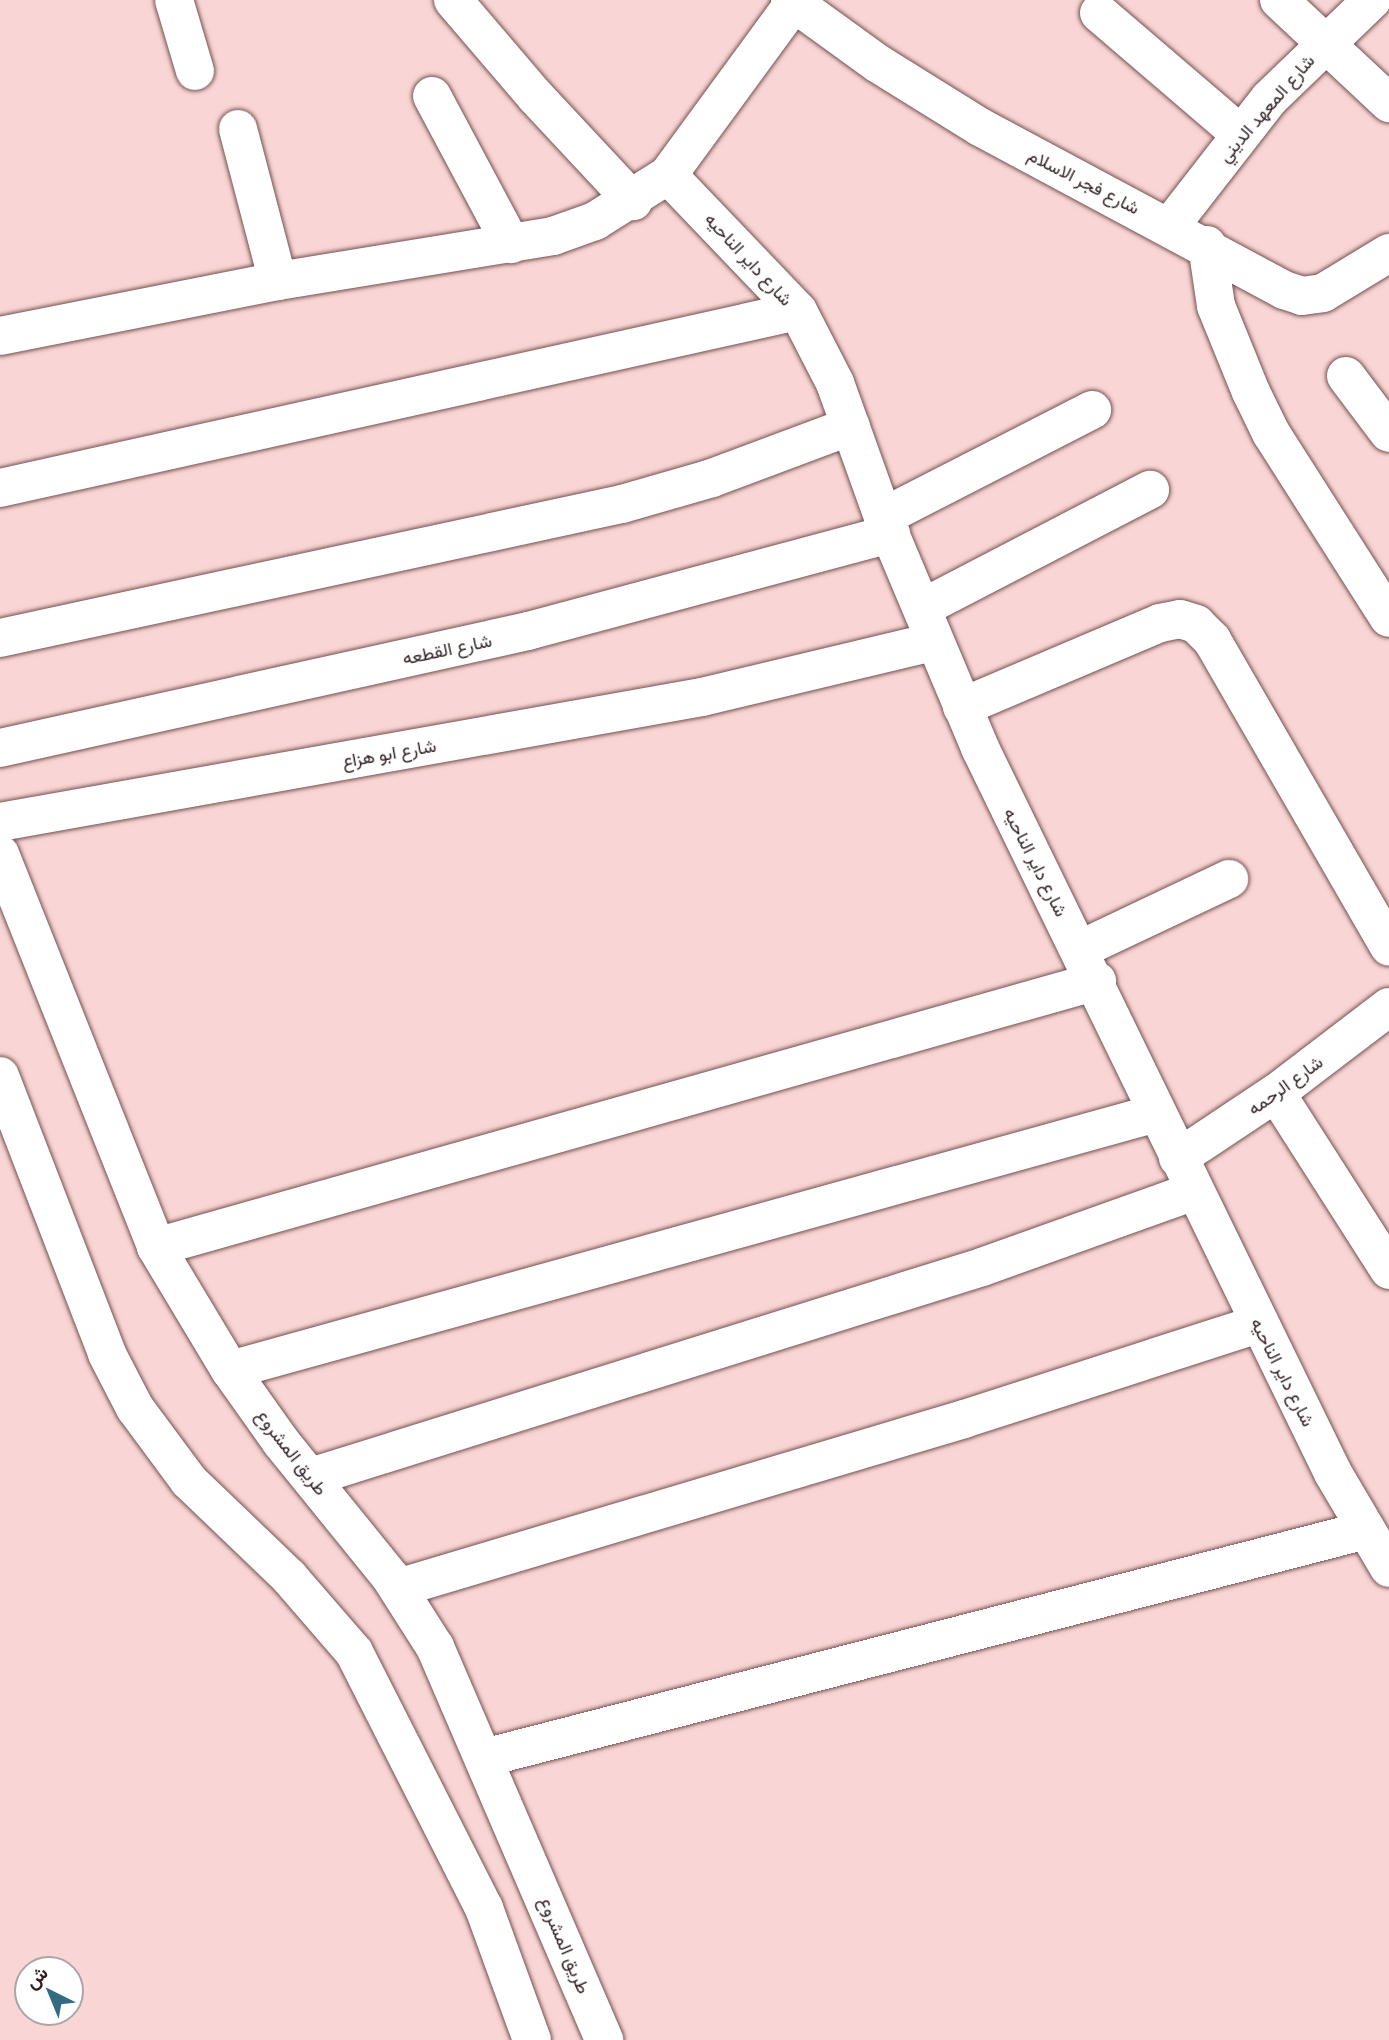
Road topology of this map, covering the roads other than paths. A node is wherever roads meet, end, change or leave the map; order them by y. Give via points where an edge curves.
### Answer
1 (174, 0) edge
2 (453, 0) edge
3 (1279, 0) edge
4 (1372, 0) edge
5 (792, 1) edge
6 (1099, 13) dead end
7 (1325, 43) junction
8 (195, 71) dead end
9 (432, 96) dead end
10 (1389, 103) edge
11 (238, 129) dead end
12 (1240, 134) junction
13 (668, 174) junction
14 (633, 201) junction
15 (1171, 225) junction
16 (511, 244) junction
17 (1207, 245) junction
18 (1389, 253) edge
19 (278, 281) junction
20 (797, 311) junction
21 (0, 336) edge
22 (1346, 376) dead end
23 (1092, 410) dead end
24 (851, 426) junction
25 (1389, 433) edge
26 (0, 488) edge
27 (1150, 490) dead end
28 (887, 525) junction
29 (1389, 618) edge
30 (928, 625) junction
31 (0, 638) edge
32 (962, 707) junction
33 (0, 748) edge
34 (0, 822) edge
35 (0, 854) edge
36 (1229, 878) dead end
37 (1389, 946) edge
38 (1089, 965) junction
39 (1389, 1007) edge
40 (0, 1076) edge
41 (1276, 1093) junction
42 (1157, 1113) junction
43 (1186, 1175) junction
44 (156, 1247) junction
45 (1389, 1270) edge
46 (1259, 1324) junction
47 (230, 1370) junction
48 (311, 1477) junction
49 (1366, 1530) junction
50 (1389, 1568) edge
51 (398, 1588) junction
52 (485, 1758) junction
53 (532, 2040) edge
54 (604, 2040) edge

1 - 8 street
2 - 14 street
3 - 7 street
4 - 7 street, شارع المعهد الديني
5 - 13 street
5 - 15 street, شارع فجر الاسلام via 877,63 980,127
6 - 12 street
7 - 10 street
7 - 12 street, شارع المعهد الديني
9 - 16 street
11 - 19 street
12 - 15 street, شارع المعهد الديني
13 - 14 street
13 - 20 street, شارع داير الناحيه
14 - 16 street via 594,221
15 - 17 street, شارع فجر الاسلام
16 - 19 street
17 - 18 street, شارع فجر الاسلام via 1284,290 1303,296 1324,293
17 - 29 street via 1216,306 1271,433
19 - 21 street
20 - 24 street, شارع داير الناحيه via 835,383
20 - 26 street
22 - 25 street
23 - 28 street, شارع القطعه
24 - 28 street, شارع داير الناحيه
24 - 31 street via 712,478 622,504
27 - 30 street, شارع ابو هزاع
28 - 30 street, شارع داير الناحيه
28 - 33 street, شارع القطعه via 528,631
30 - 32 street, شارع داير الناحيه
30 - 34 street, شارع ابو هزاع via 777,681
32 - 37 street via 1160,623 1180,619 1196,624 1212,640
32 - 38 street, شارع داير الناحيه
35 - 44 street, طريق المشروع
36 - 38 street
38 - 42 street, شارع داير الناحيه
38 - 44 street
39 - 41 street, شارع الرحمه
40 - 53 street via 107,1354 135,1408 189,1481 289,1577 354,1652 484,1908
41 - 43 street, شارع الرحمه
41 - 45 street
42 - 43 street, شارع داير الناحيه
42 - 47 street
43 - 46 street, شارع داير الناحيه
43 - 48 street, شارع الرحمه via 982,1267
44 - 47 street, طريق المشروع
46 - 49 street, شارع داير الناحيه
46 - 51 street via 964,1419
47 - 48 street, طريق المشروع
48 - 51 street, طريق المشروع
49 - 50 street, شارع داير الناحيه
49 - 52 street
51 - 52 street, طريق المشروع via 435,1647
52 - 54 street, طريق المشروع

